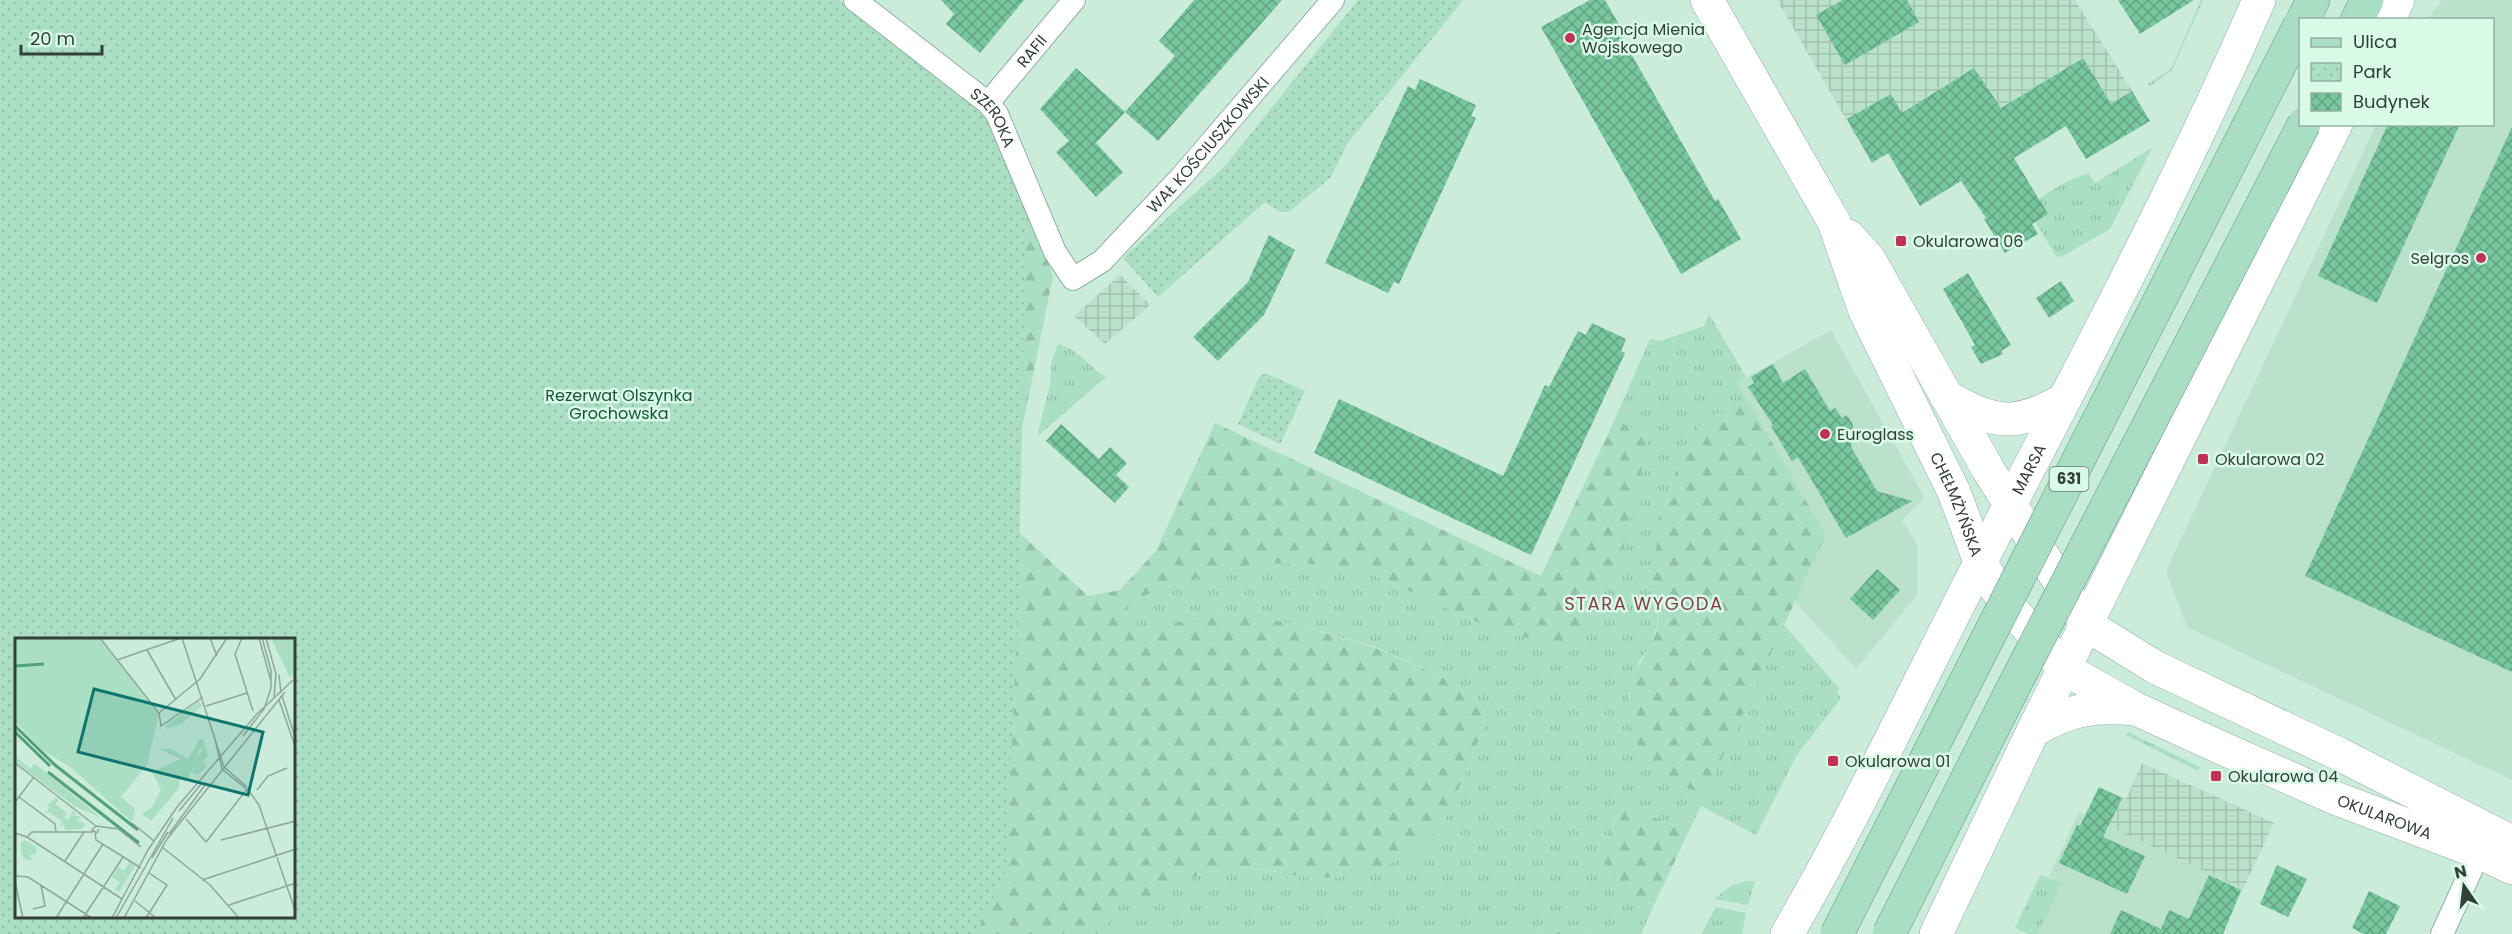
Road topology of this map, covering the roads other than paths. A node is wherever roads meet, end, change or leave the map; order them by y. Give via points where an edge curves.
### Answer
1 (855, 0) edge
2 (1074, 0) edge
3 (1333, 0) edge
4 (1707, 0) edge
5 (2259, 0) edge
6 (2313, 0) edge
7 (2367, 0) edge
8 (2398, 0) edge
9 (2304, 18) edge
10 (2358, 18) edge
11 (2390, 18) edge
12 (2299, 29) edge
13 (988, 103) junction
14 (2303, 126) edge
15 (2335, 126) edge
16 (1834, 222) junction
17 (1073, 279) joint
18 (1946, 396) junction
19 (2065, 399) junction
20 (2011, 505) junction
21 (1980, 562) junction
22 (2087, 625) junction
23 (2065, 669) junction
24 (2136, 709) junction
25 (2033, 731) junction
26 (2494, 842) edge
27 (2512, 868) edge
28 (1787, 934) edge
29 (1837, 934) edge
30 (1889, 934) edge
31 (1936, 934) edge
32 (2442, 934) edge

1 - 13 street, SZEROKA
2 - 13 street, RAFII
3 - 17 street, WAŁ KOŚCIUSZKOWSKI via 1182,176 1102,261
4 - 16 street, CHEŁMŻYŃSKA
5 - 19 street, MARSA via 2193,147
6 - 9 main road
7 - 10 main road
8 - 11 street
12 - 29 main road, 631, bridge
13 - 17 street, SZEROKA via 1002,124 1055,252
14 - 30 main road, 631, bridge
15 - 22 street
16 - 18 street, CHEŁMŻYŃSKA via 1869,259
16 - 21 street, CHEŁMŻYŃSKA via 1865,311 1954,492
18 - 19 street via 1971,411 2012,420 2039,415
18 - 20 street, CHEŁMŻYŃSKA
19 - 20 street, MARSA
20 - 21 street, MARSA
20 - 22 street, CHEŁMŻYŃSKA
21 - 23 street, CHEŁMŻYŃSKA via 2004,601
21 - 28 street, MARSA
22 - 23 street
22 - 26 street, OKULAROWA via 2155,667 2338,754
23 - 24 street, OKULAROWA
23 - 25 street
24 - 25 street via 2076,710
24 - 26 street, OKULAROWA via 2335,798
25 - 31 street
26 - 27 street, OKULAROWA
26 - 32 street

